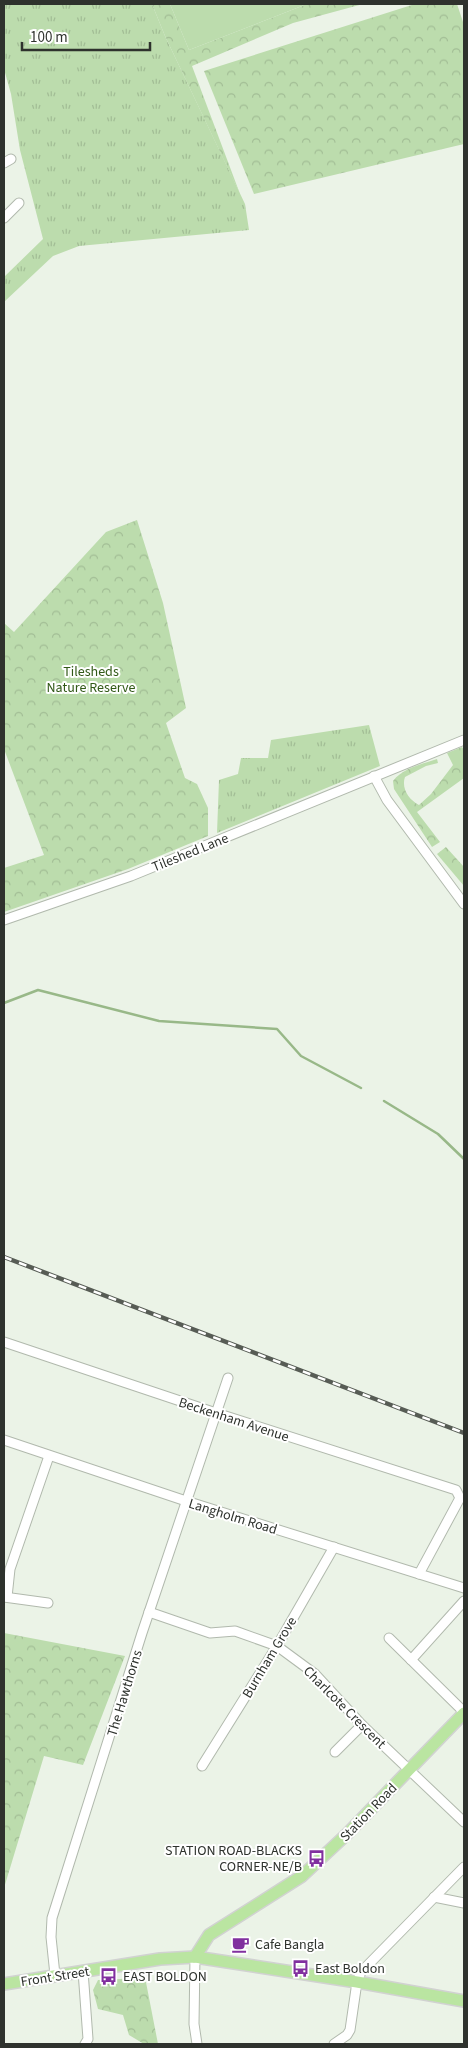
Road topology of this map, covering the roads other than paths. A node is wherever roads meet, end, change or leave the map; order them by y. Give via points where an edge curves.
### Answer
1 (19, 203) dead end
2 (4, 218) edge
3 (464, 740) edge
4 (374, 776) junction
5 (464, 904) edge
6 (4, 920) edge
7 (4, 1342) edge
8 (228, 1378) dead end
9 (216, 1414) junction
10 (4, 1440) edge
11 (49, 1456) junction
12 (462, 1497) edge
13 (186, 1501) junction
14 (334, 1547) junction
15 (419, 1574) junction
16 (464, 1588) edge
17 (5, 1597) edge
18 (464, 1601) edge
19 (48, 1603) dead end
20 (149, 1612) junction
21 (389, 1638) dead end
22 (277, 1646) junction
23 (411, 1660) junction
24 (464, 1712) edge
25 (362, 1725) junction
26 (335, 1752) dead end
27 (202, 1766) dead end
28 (409, 1770) junction
29 (464, 1822) edge
30 (464, 1867) edge
31 (434, 1897) junction
32 (464, 1903) edge
33 (194, 1957) junction
34 (83, 1972) junction
35 (55, 1975) junction
36 (357, 1982) junction
37 (4, 1984) edge
38 (464, 2001) edge
39 (85, 2044) edge
40 (197, 2044) edge
41 (334, 2044) edge

1 - 2 street
3 - 4 street, Tileshed Lane
4 - 5 street via 387,800
4 - 6 street, Tileshed Lane via 131,876
7 - 9 street, Beckenham Avenue
8 - 9 street, The Hawthorns
9 - 12 street, Beckenham Avenue via 456,1490
9 - 13 street, The Hawthorns
10 - 11 street, Langholm Road
11 - 13 street, Langholm Road
11 - 17 street via 10,1569
12 - 15 street
13 - 14 street, Langholm Road
13 - 20 street, The Hawthorns
14 - 15 street, Langholm Road
14 - 22 street, Burnham Grove
15 - 16 street, Langholm Road
17 - 19 street
18 - 23 street
20 - 22 street, Charlcote Crescent via 210,1633 235,1631
20 - 35 street, The Hawthorns via 52,1918
21 - 23 street
22 - 25 street, Charlcote Crescent via 315,1674
22 - 27 street, Burnham Grove
23 - 24 street
24 - 28 main road, Station Road
25 - 26 street
25 - 28 street, Charlcote Crescent
28 - 29 street, Charlcote Crescent
28 - 33 main road, Station Road via 302,1876 209,1935
30 - 31 street
31 - 32 street
31 - 36 street via 361,1972
33 - 34 main road, Front Street via 160,1959
33 - 36 main road, Front Street
33 - 40 street
34 - 35 main road, Front Street
34 - 39 street via 88,2039
35 - 37 main road, Front Street
36 - 38 main road, Front Street
36 - 41 street via 350,2030

